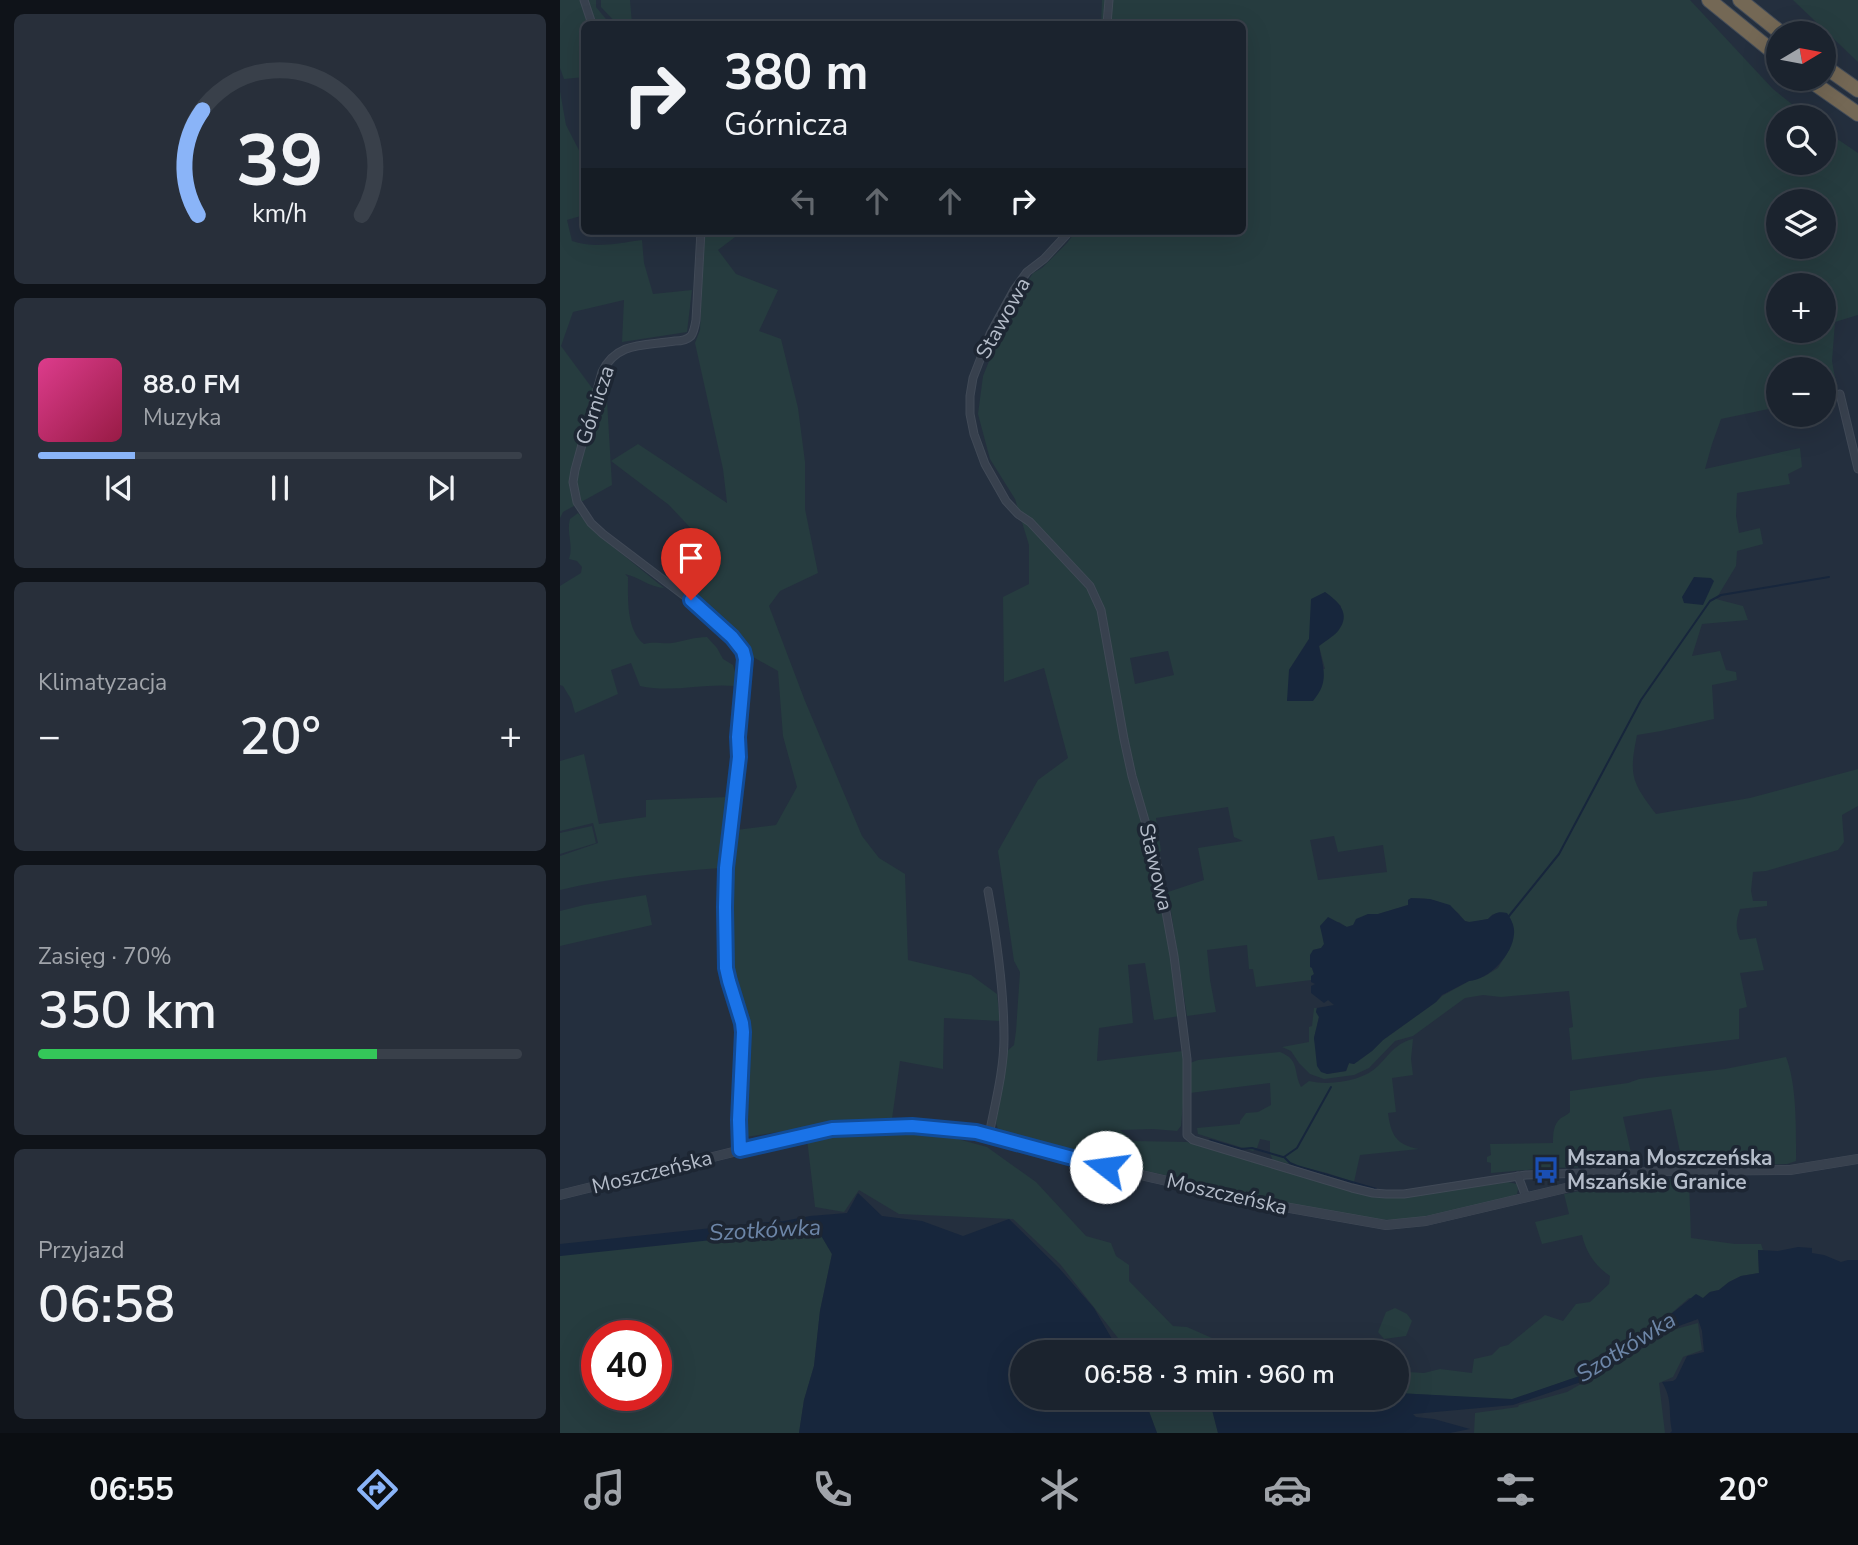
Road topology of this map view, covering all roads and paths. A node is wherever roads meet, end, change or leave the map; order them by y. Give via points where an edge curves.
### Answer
1 (584, 0) edge
2 (1109, 0) edge
3 (1709, 0) edge
4 (1740, 0) edge
5 (591, 21) edge
6 (1107, 21) edge
7 (1766, 21) edge
8 (1766, 46) edge
9 (1836, 74) edge
10 (1858, 90) edge
11 (1825, 91) edge
12 (1858, 114) edge
13 (701, 235) edge
14 (1066, 235) edge
15 (1840, 394) dead end
16 (1858, 469) edge
17 (988, 891) dead end
18 (989, 1135) junction
19 (740, 1150) junction
20 (1858, 1158) edge
21 (1625, 1174) junction
22 (1518, 1177) junction
23 (560, 1195) edge
24 (1526, 1197) junction

1 - 5 street
2 - 6 street
3 - 8 highway
4 - 7 highway
9 - 10 highway
11 - 12 highway
13 - 19 street, Górnicza via 692,334 688,339 628,348 607,362 573,482 577,502 592,523 710,616 739,645 745,659 725,907 726,968 743,1032
14 - 22 street, Stawowa via 1027,272 996,323 973,378 970,414 985,464 1006,501 1090,586 1101,610 1124,739 1157,862 1174,956 1187,1059 1187,1135 1373,1193 1404,1194
15 - 16 street
17 - 18 street via 1002,979 1004,1040
18 - 19 street, Moszczeńska via 912,1126 843,1127
18 - 24 street, Moszczeńska via 1106,1167 1373,1224 1412,1224
19 - 23 street, Moszczeńska
20 - 21 street, Moszczeńska via 1790,1170
21 - 22 street, Stawowa
21 - 24 street, Moszczeńska
22 - 24 street

